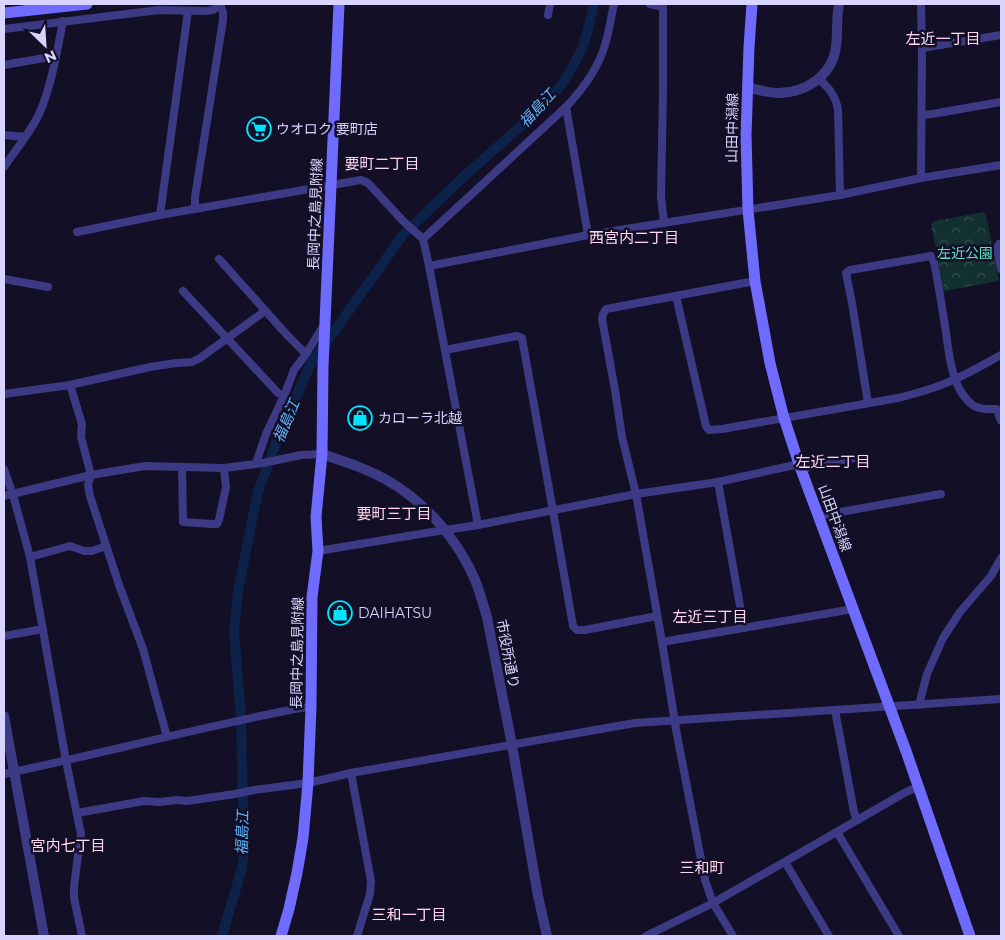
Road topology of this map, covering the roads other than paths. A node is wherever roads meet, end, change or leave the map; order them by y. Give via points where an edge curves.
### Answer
1 (87, 4) edge
2 (221, 4) edge
3 (339, 4) edge
4 (550, 4) edge
5 (614, 4) edge
6 (650, 4) edge
7 (752, 4) edge
8 (840, 4) edge
9 (921, 4) edge
10 (188, 11) junction
11 (4, 13) edge
12 (548, 15) dead end
13 (63, 22) junction
14 (4, 29) edge
15 (1001, 35) edge
16 (922, 48) junction
17 (56, 56) junction
18 (4, 65) edge
19 (819, 79) junction
20 (747, 88) junction
21 (1001, 102) edge
22 (566, 107) junction
23 (922, 114) junction
24 (4, 135) edge
25 (26, 137) junction
26 (1001, 164) edge
27 (4, 167) edge
28 (921, 178) junction
29 (331, 185) junction
30 (840, 195) junction
31 (195, 209) junction
32 (748, 210) junction
33 (160, 215) junction
34 (664, 223) junction
35 (77, 232) dead end
36 (588, 235) junction
37 (420, 237) junction
38 (1001, 244) edge
39 (218, 259) dead end
40 (429, 266) junction
41 (1001, 269) edge
42 (4, 279) edge
43 (755, 281) junction
44 (48, 286) dead end
45 (183, 290) dead end
46 (676, 296) junction
47 (265, 311) junction
48 (325, 330) junction
49 (227, 338) junction
50 (445, 350) junction
51 (306, 354) junction
52 (1001, 355) edge
53 (955, 379) junction
54 (70, 385) junction
55 (4, 394) edge
56 (284, 396) junction
57 (868, 403) junction
58 (784, 418) junction
59 (1001, 421) edge
60 (322, 454) junction
61 (854, 458) dead end
62 (259, 463) junction
63 (182, 467) junction
64 (800, 467) junction
65 (224, 468) junction
66 (4, 469) edge
67 (91, 474) junction
68 (718, 482) junction
69 (636, 494) junction
70 (941, 494) dead end
71 (13, 495) junction
72 (4, 496) edge
73 (553, 511) junction
74 (818, 517) junction
75 (478, 525) junction
76 (445, 530) junction
77 (106, 546) junction
78 (318, 551) junction
79 (30, 557) junction
80 (1001, 558) edge
81 (853, 609) junction
82 (657, 616) junction
83 (744, 628) junction
84 (43, 629) junction
85 (4, 636) edge
86 (662, 642) junction
87 (1001, 699) edge
88 (919, 705) junction
89 (889, 706) junction
90 (311, 707) junction
91 (835, 710) junction
92 (4, 716) edge
93 (675, 720) junction
94 (168, 737) junction
95 (512, 745) junction
96 (66, 761) junction
97 (15, 772) junction
98 (351, 773) junction
99 (4, 774) edge
100 (308, 782) junction
101 (918, 787) junction
102 (77, 813) junction
103 (857, 820) junction
104 (837, 832) junction
105 (785, 862) junction
106 (712, 903) junction
107 (44, 936) edge
108 (82, 936) edge
109 (281, 936) edge
110 (357, 936) edge
111 (547, 936) edge
112 (646, 936) edge
113 (732, 936) edge
114 (829, 936) edge
115 (900, 936) edge
116 (970, 936) edge

1 - 11 main road
2 - 10 street via 213,10
2 - 31 street via 223,20
3 - 29 main road, 長岡中之島見附線
4 - 12 street
5 - 22 street via 600,58 586,84
6 - 34 street via 663,7 661,197
7 - 20 main road, 山田中潟線
8 - 19 street via 835,52
9 - 16 street
10 - 13 street via 159,10
10 - 33 street
13 - 14 street
13 - 17 street
15 - 16 street
16 - 23 street
17 - 18 street
17 - 25 street via 40,112
19 - 20 street via 805,88 788,92
19 - 30 street via 831,90 838,109
20 - 32 main road, 山田中潟線
21 - 23 street
22 - 36 street
22 - 37 street
23 - 28 street
24 - 25 street
25 - 27 street
26 - 28 street
28 - 30 street
29 - 31 street
29 - 37 street via 361,180 368,183
29 - 48 main road, 長岡中之島見附線
30 - 32 street
31 - 33 street
32 - 34 street
32 - 43 main road, 山田中潟線
33 - 35 street
34 - 36 street
36 - 40 street
37 - 40 street
38 - 41 street via 997,248
39 - 47 street
40 - 50 street
42 - 44 street
43 - 46 street
43 - 58 main road, 山田中潟線
45 - 49 street
46 - 58 street via 709,430
46 - 69 street via 606,309 603,314 622,437
47 - 49 street
47 - 51 street
48 - 51 street
48 - 60 main road, 長岡中之島見附線
49 - 54 street via 192,362 150,366
49 - 56 street
50 - 73 street via 517,336 522,338
50 - 75 street
51 - 56 street via 294,370
52 - 53 street
53 - 57 street via 913,394
53 - 57 street via 934,262 930,256 850,270 846,273
53 - 59 street via 974,406 997,409
54 - 55 street
54 - 67 street via 82,424
56 - 62 street via 266,434
57 - 58 street
58 - 64 main road, 山田中潟線
60 - 62 street
60 - 76 street, 市役所通り via 390,481
60 - 78 main road, 長岡中之島見附線 via 316,517
61 - 64 street
62 - 65 street
63 - 65 street
63 - 65 street via 183,522 213,524 219,520 226,487
63 - 67 street via 145,466
64 - 68 street
64 - 74 main road, 山田中潟線
66 - 71 street
67 - 71 street
67 - 77 street via 88,485
68 - 69 street
68 - 83 street
69 - 73 street
69 - 82 street
70 - 74 street
71 - 72 street
71 - 79 street
73 - 75 street
73 - 82 street via 573,626 585,630
74 - 81 main road, 山田中潟線
75 - 76 street
76 - 78 street
76 - 95 street, 市役所通り via 468,566 481,596
77 - 79 street via 84,551 70,546
77 - 94 street via 143,649
78 - 90 main road, 長岡中之島見附線 via 312,597
79 - 84 street
80 - 88 street via 943,638 927,674
81 - 83 street
81 - 89 main road, 山田中潟線
82 - 86 street
83 - 86 street
84 - 85 street
84 - 96 street
86 - 93 street
87 - 88 street
88 - 89 street
89 - 91 street
89 - 101 main road, 山田中潟線
90 - 94 street
90 - 100 main road, 長岡中之島見附線
91 - 93 street
91 - 103 street
92 - 97 street
93 - 95 street via 635,723
93 - 106 street
94 - 96 street
95 - 98 street
95 - 111 street, 市役所通り
96 - 97 street
96 - 102 street
97 - 99 street
97 - 107 street
98 - 100 street
98 - 110 street via 371,881
100 - 102 street via 187,801 144,801
100 - 109 main road, 長岡中之島見附線 via 297,873
101 - 103 street
101 - 116 main road, 山田中潟線
102 - 108 street via 81,834 74,898
103 - 104 street
104 - 105 street
104 - 115 street
105 - 106 street
105 - 114 street
106 - 112 street
106 - 113 street

